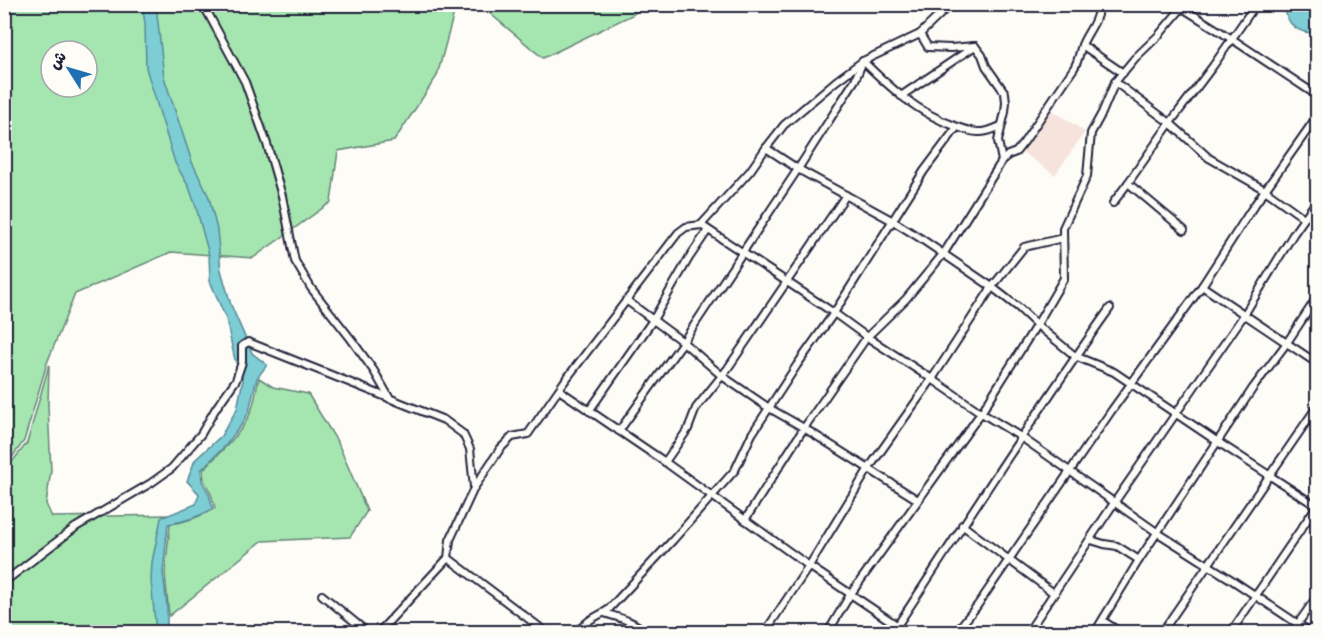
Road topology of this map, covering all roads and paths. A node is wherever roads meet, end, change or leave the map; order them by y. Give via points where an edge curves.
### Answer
1 (203, 4) edge
2 (951, 4) edge
3 (1095, 4) edge
4 (1256, 4) edge
5 (1181, 6) edge
6 (920, 34) junction
7 (1232, 39) junction
8 (1082, 45) junction
9 (975, 46) junction
10 (863, 61) junction
11 (1123, 73) junction
12 (1115, 82) junction
13 (901, 96) junction
14 (1317, 96) edge
15 (1317, 115) edge
16 (1170, 123) junction
17 (1001, 126) junction
18 (957, 127) junction
19 (766, 148) junction
20 (1002, 161) junction
21 (798, 169) junction
22 (1128, 183) junction
23 (1265, 190) junction
24 (846, 195) junction
25 (1317, 199) edge
26 (1113, 203) dead end
27 (1304, 218) junction
28 (893, 221) junction
29 (700, 225) junction
30 (708, 230) junction
31 (1184, 230) dead end
32 (1063, 238) junction
33 (742, 252) junction
34 (944, 253) junction
35 (787, 282) junction
36 (1202, 286) junction
37 (992, 287) junction
38 (1317, 296) edge
39 (626, 300) junction
40 (1110, 308) dead end
41 (834, 313) junction
42 (1245, 315) junction
43 (653, 320) junction
44 (1037, 325) junction
45 (867, 337) junction
46 (683, 342) junction
47 (1286, 344) junction
48 (1075, 356) junction
49 (1317, 364) edge
50 (722, 376) junction
51 (932, 379) junction
52 (1131, 383) junction
53 (559, 390) junction
54 (390, 399) junction
55 (1317, 405) edge
56 (769, 408) junction
57 (589, 411) junction
58 (981, 413) junction
59 (1177, 414) junction
60 (804, 428) junction
61 (620, 431) junction
62 (1021, 437) junction
63 (1218, 442) junction
64 (665, 462) junction
65 (869, 468) junction
66 (1070, 470) junction
67 (1269, 475) junction
68 (474, 488) junction
69 (713, 496) junction
70 (918, 500) junction
71 (1114, 503) junction
72 (1317, 506) edge
73 (745, 520) junction
74 (962, 525) junction
75 (1158, 533) junction
76 (1091, 540) junction
77 (448, 558) junction
78 (1009, 559) junction
79 (1139, 560) junction
80 (1208, 565) junction
81 (809, 566) junction
82 (4, 582) edge
83 (1055, 594) junction
84 (322, 595) dead end
85 (850, 595) junction
86 (1317, 595) edge
87 (1256, 597) junction
88 (604, 613) junction
89 (1103, 621) junction
90 (1298, 624) junction
91 (895, 629) edge
92 (367, 633) edge
93 (379, 633) edge
94 (546, 633) edge
95 (576, 633) edge
96 (645, 633) edge
97 (765, 633) edge
98 (828, 633) edge
99 (907, 633) edge
100 (956, 633) edge
101 (1028, 633) edge
102 (1095, 633) edge
103 (1120, 633) edge
104 (1162, 633) edge
105 (1231, 633) edge
106 (1292, 633) edge
107 (1310, 633) edge

1 - 54 street via 245,82 282,196 295,261
2 - 6 street
3 - 8 street via 1097,18
4 - 7 street
5 - 7 street
5 - 11 street
6 - 9 street via 928,47
6 - 10 street
7 - 14 street
7 - 16 street
8 - 11 street
8 - 20 street via 1074,68 1024,142
9 - 13 street
9 - 17 street via 1005,93
10 - 13 street
10 - 19 street via 784,125
10 - 21 street
11 - 12 street
12 - 16 street
12 - 32 street via 1090,133 1088,176 1063,228
13 - 18 street via 916,108
15 - 23 street
16 - 22 street
16 - 23 street via 1209,158
17 - 18 street via 979,133
17 - 20 street via 998,141
18 - 28 street
19 - 21 street
19 - 29 street
20 - 34 street
21 - 24 street
21 - 33 street
22 - 26 street
22 - 31 street
23 - 27 street
23 - 36 street
24 - 28 street
24 - 35 street
25 - 27 street
27 - 42 street
28 - 34 street
28 - 41 street
29 - 30 street
29 - 39 street via 678,233
30 - 33 street
30 - 43 street
32 - 37 street via 1024,247
32 - 44 street via 1064,278
33 - 35 street
33 - 46 street
34 - 37 street
34 - 45 street via 906,299
35 - 41 street
35 - 50 street
36 - 42 street
36 - 52 street
37 - 44 street
37 - 51 street
38 - 47 street
39 - 43 street
39 - 53 street
40 - 48 street
41 - 45 street
41 - 56 street
42 - 47 street
42 - 59 street
43 - 46 street
43 - 57 street
44 - 48 street
44 - 58 street
45 - 51 street
45 - 60 street
46 - 50 street
46 - 61 street
47 - 49 street
47 - 63 street
48 - 52 street
48 - 62 street
50 - 56 street
50 - 64 street via 696,408 688,429
51 - 58 street
51 - 65 street
52 - 59 street
52 - 66 street
53 - 57 street
53 - 68 street via 528,434 512,437 500,449
54 - 68 street via 444,420 463,434 470,449
54 - 82 street via 244,343 236,380 201,434 172,468 76,527
55 - 67 street
56 - 60 street
56 - 69 street via 735,470
57 - 61 street
58 - 62 street
58 - 70 street
59 - 63 street
59 - 71 street
60 - 65 street
60 - 73 street
61 - 64 street
62 - 66 street
62 - 74 street
63 - 67 street
63 - 75 street
64 - 69 street
65 - 70 street
65 - 81 street
66 - 71 street
66 - 78 street
67 - 72 street
67 - 80 street
68 - 77 street via 450,540
69 - 73 street
69 - 88 street
70 - 85 street
71 - 75 street
71 - 76 street
72 - 87 street
73 - 81 street
74 - 78 street
74 - 91 street
75 - 79 street
75 - 80 street
76 - 79 street via 1117,546
76 - 83 street
77 - 93 street
77 - 94 street
78 - 83 street
78 - 100 street
79 - 89 street
80 - 87 street
80 - 104 street
81 - 85 street
81 - 97 street
83 - 101 street
84 - 92 street
85 - 91 street
85 - 98 street
86 - 90 street
87 - 90 street
87 - 105 street
88 - 95 street
88 - 96 street via 627,620
89 - 102 street
89 - 103 street
90 - 106 street
90 - 107 street
91 - 99 street

